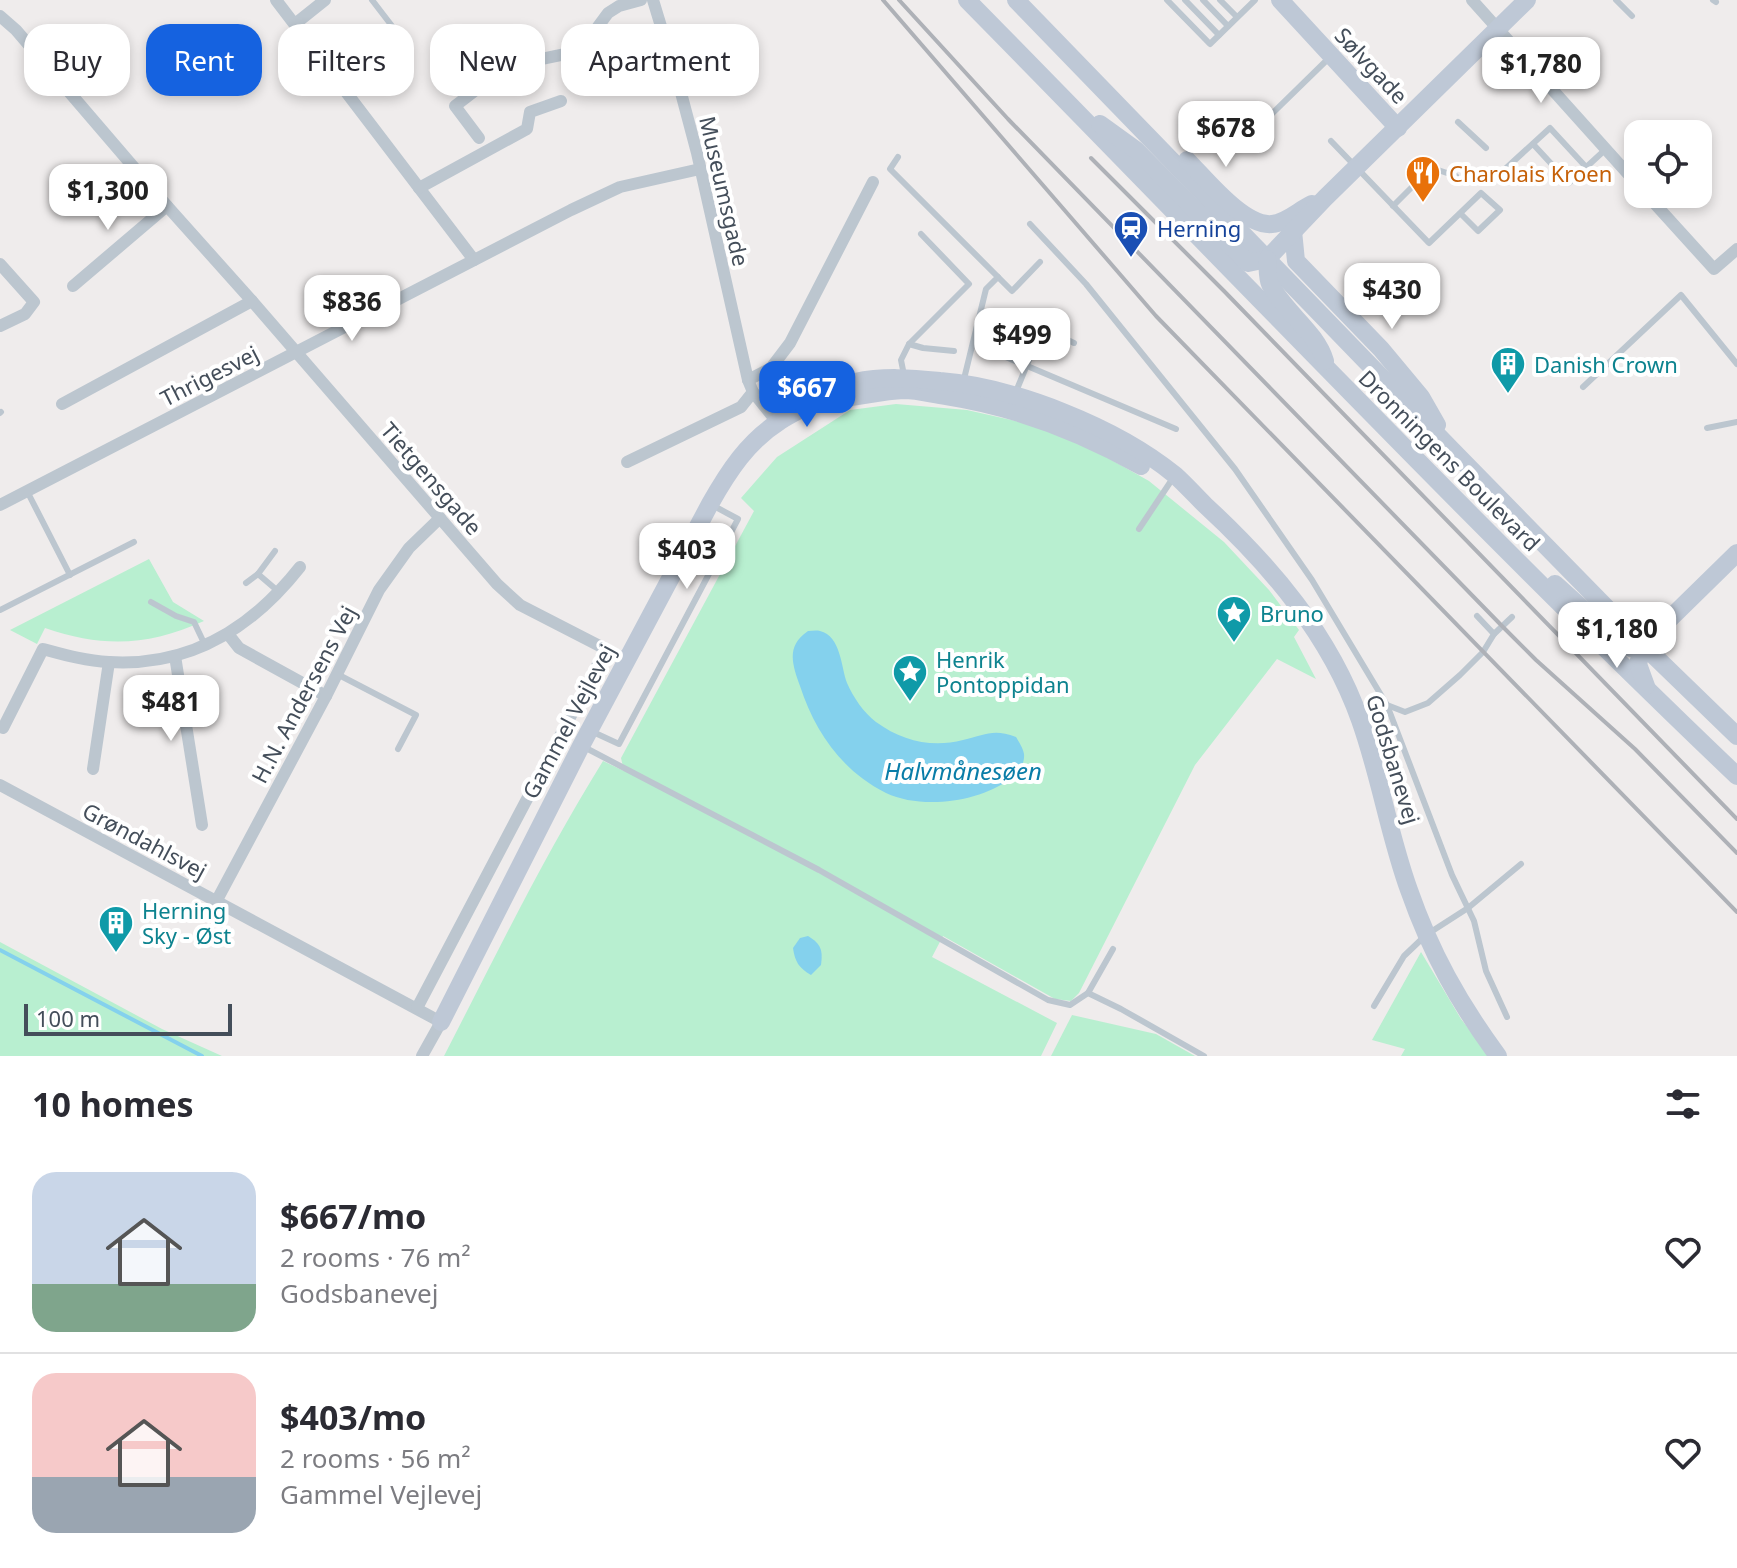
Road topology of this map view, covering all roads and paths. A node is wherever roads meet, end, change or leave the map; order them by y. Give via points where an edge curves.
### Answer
1 (276, 0) edge
2 (325, 0) edge
3 (372, 0) edge
4 (641, 0) edge
5 (653, 0) edge
6 (967, 0) edge
7 (1016, 0) edge
8 (1167, 0) edge
9 (1185, 0) edge
10 (1203, 0) edge
11 (1220, 0) edge
12 (1240, 0) edge
13 (1255, 0) edge
14 (1280, 0) edge
15 (1472, 0) edge
16 (1527, 0) edge
17 (1616, 0) edge
18 (1247, 7) junction
19 (0, 16) edge
20 (1632, 16) dead end
21 (1237, 17) junction
22 (295, 24) joint
23 (390, 24) edge
24 (660, 24) edge
25 (1228, 26) junction
26 (1498, 30) junction
27 (1219, 35) junction
28 (1331, 57) junction
29 (349, 96) edge
30 (682, 96) edge
31 (1062, 96) junction
32 (561, 101) dead end
33 (1131, 120) junction
34 (1458, 122) dead end
35 (1398, 128) junction
36 (479, 138) dead end
37 (1331, 141) dead end
38 (1533, 144) junction
39 (1240, 145) dead end
40 (1486, 148) dead end
41 (1606, 149) junction
42 (898, 157) dead end
43 (1586, 167) junction
44 (1357, 168) junction
45 (700, 169) junction
46 (1624, 169) edge
47 (1456, 176) dead end
48 (1492, 181) dead end
49 (873, 182) dead end
50 (419, 188) junction
51 (1325, 198) junction
52 (167, 206) junction
53 (1393, 206) junction
54 (1659, 208) edge
55 (1460, 213) junction
56 (1030, 224) dead end
57 (1293, 231) junction
58 (921, 234) dead end
59 (1737, 249) edge
60 (1267, 259) junction
61 (474, 260) junction
62 (1040, 262) dead end
63 (0, 264) edge
64 (998, 277) junction
65 (73, 286) dead end
66 (252, 301) junction
67 (0, 326) edge
68 (1074, 343) dead end
69 (909, 344) junction
70 (987, 349) dead end
71 (954, 351) dead end
72 (296, 352) junction
73 (1737, 364) edge
74 (1026, 365) junction
75 (1328, 371) junction
76 (905, 384) junction
77 (750, 386) junction
78 (1583, 387) dead end
79 (962, 391) junction
80 (1012, 402) junction
81 (62, 404) dead end
82 (777, 422) junction
83 (1737, 422) edge
84 (1707, 428) dead end
85 (1176, 429) dead end
86 (1451, 449) junction
87 (627, 462) dead end
88 (1172, 480) junction
89 (27, 491) junction
90 (710, 504) junction
91 (0, 505) edge
92 (440, 518) junction
93 (1139, 529) dead end
94 (134, 542) dead end
95 (275, 551) dead end
96 (1736, 555) edge
97 (1515, 560) junction
98 (300, 567) dead end
99 (258, 574) junction
100 (70, 575) junction
101 (246, 583) dead end
102 (280, 593) junction
103 (151, 602) dead end
104 (0, 610) edge
105 (1477, 616) dead end
106 (1512, 617) dead end
107 (228, 634) junction
108 (1494, 634) junction
109 (205, 645) junction
110 (1643, 645) junction
111 (606, 649) junction
112 (175, 656) junction
113 (627, 660) junction
114 (109, 662) junction
115 (337, 674) junction
116 (1649, 692) junction
117 (326, 696) junction
118 (1387, 705) junction
119 (3, 728) dead end
120 (1737, 736) edge
121 (586, 738) junction
122 (398, 749) dead end
123 (93, 769) dead end
124 (1737, 776) edge
125 (0, 785) edge
126 (202, 825) dead end
127 (1521, 864) dead end
128 (217, 900) junction
129 (1468, 908) junction
130 (1426, 935) junction
131 (1113, 949) dead end
132 (1088, 993) junction
133 (1374, 1006) dead end
134 (417, 1008) junction
135 (1507, 1017) dead end
136 (441, 1022) junction
137 (422, 1056) edge
138 (1204, 1056) edge
139 (1498, 1056) edge

1 - 22 street
2 - 22 street
3 - 23 lane
4 - 36 street via 608,13 580,51 507,66 455,106
5 - 24 street, Museumsgade
6 - 31 main road, Dronningens Boulevard
7 - 33 main road, Dronningens Boulevard
8 - 27 lane via 1210,44
9 - 27 lane
10 - 25 lane
11 - 21 lane
12 - 18 lane
13 - 18 lane
14 - 28 main road, Sølvgade
15 - 26 street
16 - 26 main road
17 - 20 lane
18 - 21 lane
19 - 52 street, Tietgensgade
21 - 25 lane
25 - 27 lane
26 - 35 main road via 1434,99
26 - 41 street
28 - 35 main road, Sølvgade
28 - 39 lane
29 - 50 street
30 - 45 street, Museumsgade
31 - 60 main road via 1136,150 1248,263
31 - 75 main road, Dronningens Boulevard
32 - 50 street via 530,112 527,129
33 - 51 main road via 1162,136 1255,222 1283,221
33 - 60 main road, Dronningens Boulevard
34 - 40 lane
35 - 44 main road
37 - 44 lane
38 - 43 lane via 1550,128
38 - 43 lane via 1569,183
38 - 48 lane
41 - 43 lane
41 - 46 street
42 - 64 lane via 890,169
44 - 51 main road
44 - 53 lane
45 - 61 street, Thrigesvej via 620,187
45 - 77 street, Museumsgade
47 - 53 lane via 1429,170
49 - 77 street via 790,343
50 - 61 street
51 - 57 main road
52 - 65 street
52 - 66 street, Tietgensgade
53 - 55 lane via 1429,243
54 - 59 street via 1714,269
55 - 55 lane via 1478,231 1500,210 1481,193
56 - 118 lane via 1086,284 1235,469 1312,580
57 - 60 main road
57 - 86 main road via 1296,261 1421,397
58 - 69 lane via 969,284
60 - 75 main road via 1269,282 1321,346
60 - 86 main road, Dronningens Boulevard
61 - 72 street, Thrigesvej
62 - 64 lane via 1012,291
63 - 67 street via 34,302 25,314
64 - 79 lane via 986,289
66 - 72 street, Tietgensgade
66 - 81 street
68 - 74 lane via 1042,328
69 - 71 lane
69 - 76 lane via 901,360
70 - 74 lane
72 - 89 street, Thrigesvej
72 - 92 street, Tietgensgade
73 - 78 lane via 1681,295
74 - 80 lane
74 - 85 lane
75 - 97 main road, Dronningens Boulevard
76 - 79 main road, Godsbanevej
76 - 82 main road, Godsbanevej via 839,401 819,399
77 - 82 street, Museumsgade
77 - 87 street via 741,407
79 - 80 main road, Godsbanevej
80 - 88 main road, Godsbanevej
82 - 90 main road, Gammel Vejlevej via 748,447
83 - 84 lane
86 - 110 main road, Dronningens Boulevard
88 - 93 lane
88 - 130 main road, Godsbanevej via 1248,546 1302,611 1346,685
89 - 91 street, Thrigesvej
89 - 100 lane
90 - 113 main road, Gammel Vejlevej
90 - 121 lane via 738,519 660,667 619,744
92 - 111 street, Tietgensgade via 520,605
92 - 115 street, H.N. Andersens Vej via 409,548 379,590
94 - 100 lane
95 - 99 lane
96 - 110 main road
97 - 110 main road via 1557,585 1616,639 1631,648
97 - 116 main road, Dronningens Boulevard
98 - 102 street
99 - 101 lane
99 - 102 lane
100 - 104 lane
102 - 107 street
103 - 109 lane via 194,622
105 - 108 lane
106 - 108 lane
107 - 109 street
107 - 117 street via 239,648
108 - 118 lane via 1483,652 1428,703 1405,712
109 - 112 street
110 - 116 main road via 1638,664
110 - 120 main road, Dronningens Boulevard
111 - 113 street, Tietgensgade
111 - 134 street
112 - 114 street
112 - 126 street
113 - 121 main road, Gammel Vejlevej
114 - 119 street via 43,649
114 - 123 street
115 - 117 street, H.N. Andersens Vej
115 - 122 lane via 416,715
116 - 124 main road, Dronningens Boulevard
117 - 128 street, H.N. Andersens Vej
118 - 129 lane
121 - 132 lane via 1048,1000 1070,1005
121 - 136 main road, Gammel Vejlevej
125 - 128 street, Grøndahlsvej
127 - 129 lane
128 - 134 street, Grøndahlsvej
129 - 130 lane
129 - 135 lane via 1486,971
130 - 133 lane via 1404,956
130 - 139 main road, Godsbanevej via 1448,981
131 - 132 lane
132 - 138 lane
134 - 136 street, Grøndahlsvej
136 - 137 street, Gammel Vejlevej

